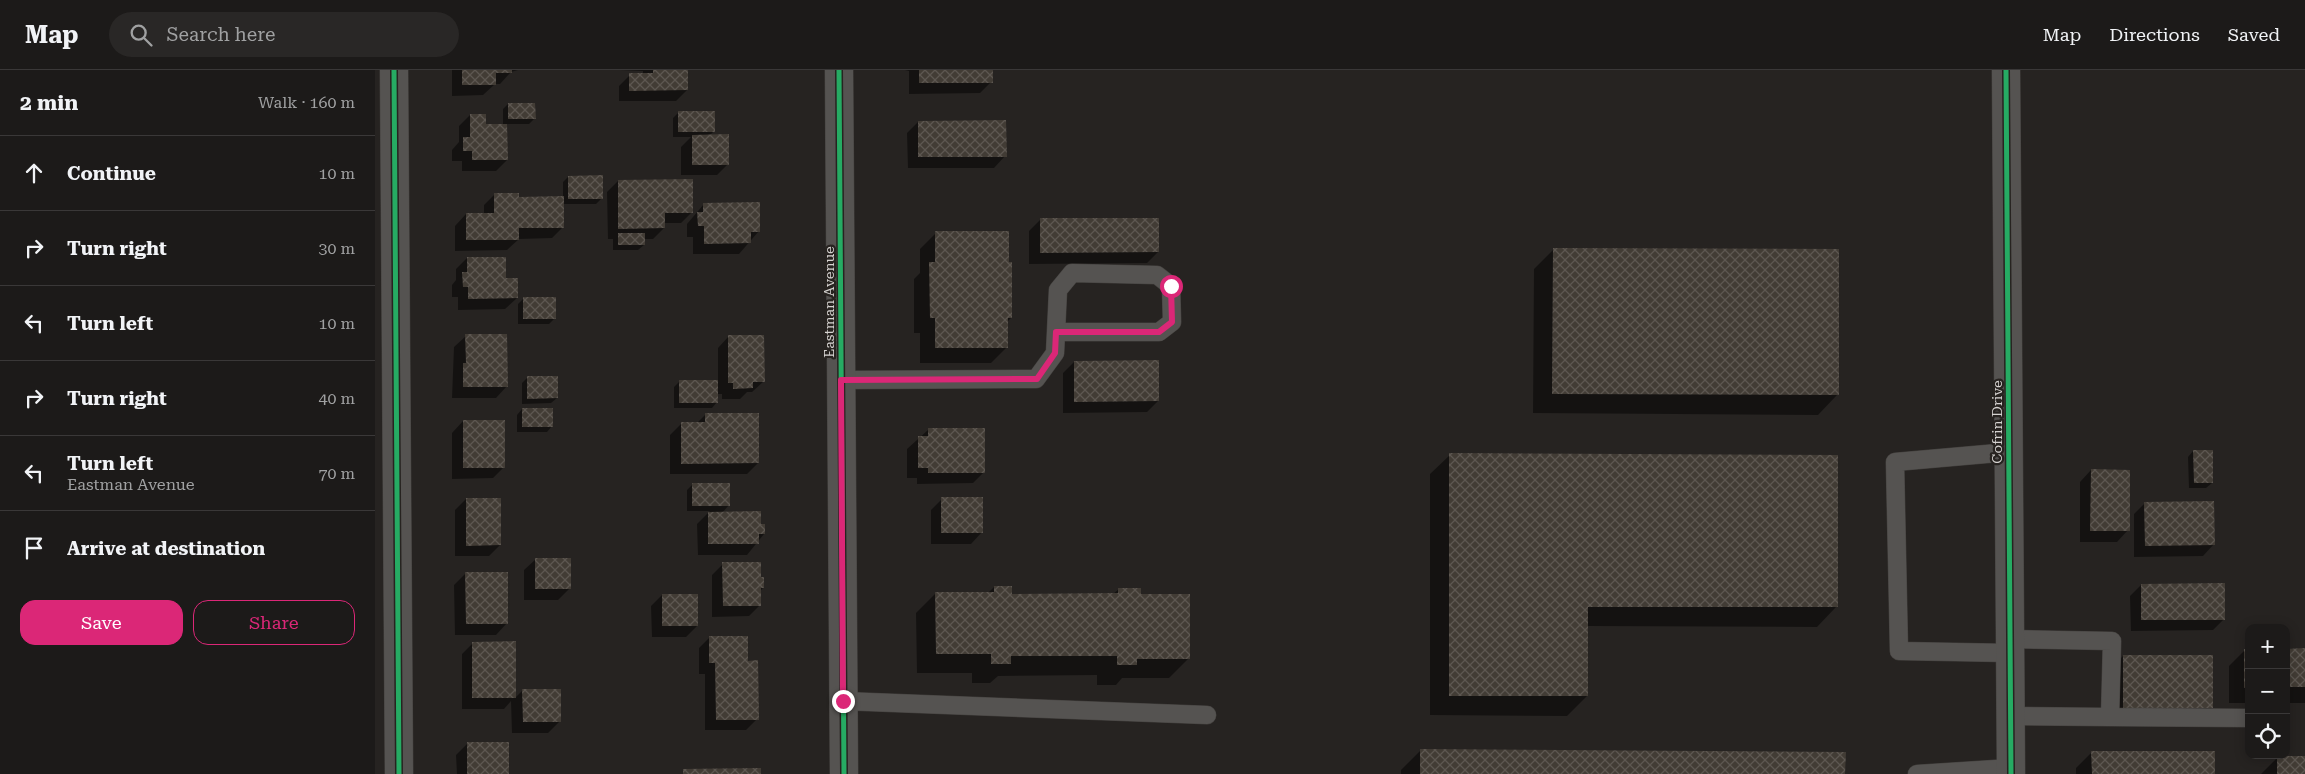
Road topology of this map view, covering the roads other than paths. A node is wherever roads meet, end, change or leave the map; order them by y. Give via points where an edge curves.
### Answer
1 (394, 70) edge
2 (839, 70) edge
3 (2006, 70) edge
4 (1056, 332) junction
5 (841, 380) junction
6 (2009, 452) junction
7 (2010, 646) junction
8 (843, 701) junction
9 (1207, 715) dead end
10 (2011, 716) junction
11 (2110, 717) junction
12 (2245, 718) edge
13 (2011, 771) edge
14 (399, 774) edge
15 (844, 774) edge
16 (1917, 774) edge

1 - 14 street
2 - 5 street, Eastman Avenue
3 - 6 street, Cofrin Drive
4 - 4 lane via 1058,290 1072,273 1157,275 1171,286 1172,322 1159,332
4 - 5 lane via 1055,353 1037,379
5 - 8 street, Eastman Avenue
6 - 7 street, Cofrin Drive
6 - 7 lane via 1895,462 1899,651
7 - 10 street, Cofrin Drive
7 - 11 lane via 2112,642
8 - 9 lane
8 - 15 street, Eastman Avenue
10 - 11 lane
10 - 13 street, Cofrin Drive
11 - 12 lane
13 - 16 lane

